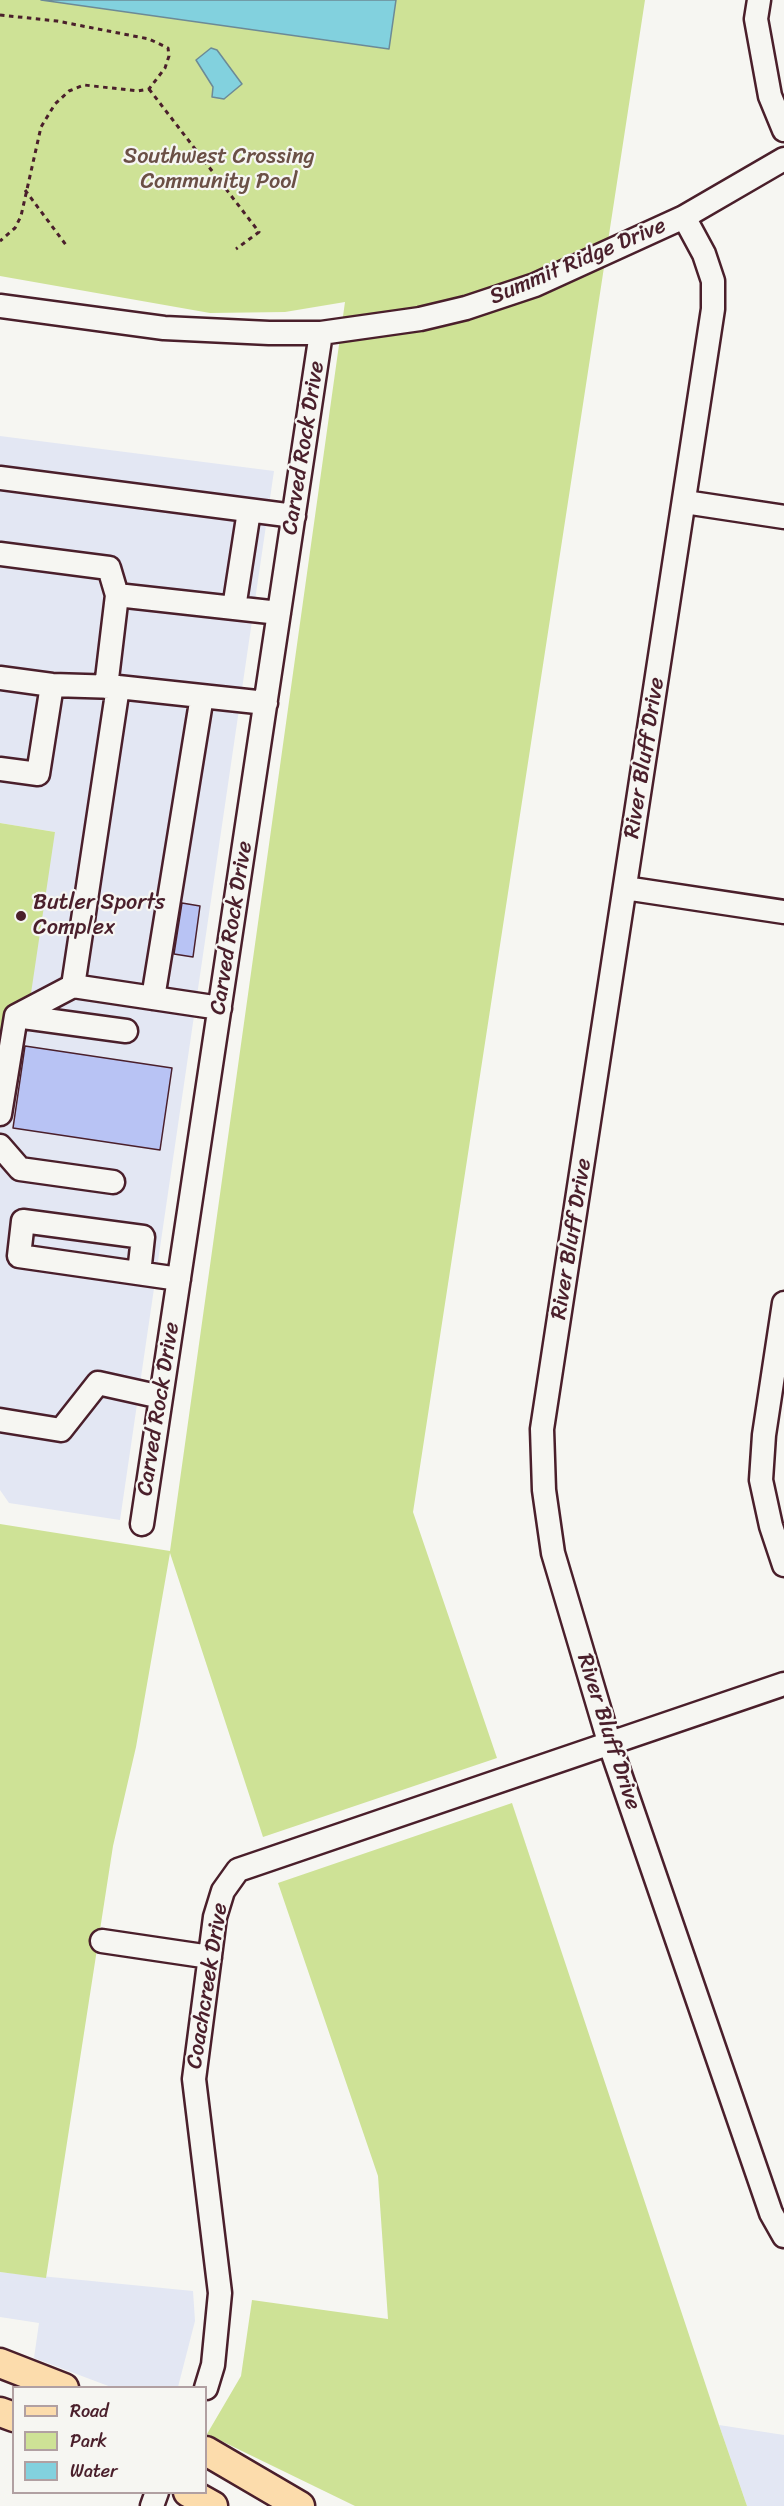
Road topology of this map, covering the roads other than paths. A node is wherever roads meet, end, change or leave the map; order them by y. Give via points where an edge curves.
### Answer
1 (759, 0) edge
2 (784, 130) edge
3 (784, 159) edge
4 (684, 217) junction
5 (0, 306) edge
6 (321, 333) junction
7 (0, 478) edge
8 (685, 502) junction
9 (249, 511) junction
10 (294, 516) junction
11 (784, 517) edge
12 (0, 554) edge
13 (117, 595) junction
14 (234, 608) junction
15 (279, 613) junction
16 (0, 678) edge
17 (52, 685) junction
18 (112, 687) junction
19 (202, 696) junction
20 (266, 703) junction
21 (0, 769) edge
22 (625, 888) junction
23 (784, 912) edge
24 (73, 986) junction
25 (153, 998) junction
26 (220, 1008) junction
27 (16, 1016) junction
28 (126, 1031) dead end
29 (0, 1114) edge
30 (0, 1146) edge
31 (113, 1182) dead end
32 (139, 1273) junction
33 (179, 1279) junction
34 (784, 1303) edge
35 (161, 1397) junction
36 (0, 1420) edge
37 (142, 1524) dead end
38 (784, 1565) edge
39 (784, 1684) edge
40 (610, 1745) junction
41 (102, 1941) dead end
42 (210, 1957) junction
43 (784, 2236) edge
44 (0, 2363) edge
45 (59, 2386) edge
46 (207, 2386) edge
47 (207, 2452) edge
48 (190, 2494) edge
49 (213, 2506) edge
50 (300, 2506) edge

1 - 2 street via 756,20 770,96
3 - 4 street, Summit Ridge Drive
4 - 6 street, Summit Ridge Drive via 535,285 466,308 420,319
4 - 8 street, River Bluff Drive via 713,281 713,309
5 - 6 street, Summit Ridge Drive via 164,328
6 - 10 street, Carved Rock Drive
7 - 9 street
8 - 11 street
8 - 22 street, River Bluff Drive
9 - 10 street
9 - 14 street
10 - 15 street, Carved Rock Drive
12 - 13 street via 109,568
13 - 14 street
13 - 18 street
14 - 15 street
15 - 20 street, Carved Rock Drive
16 - 17 street
17 - 18 street
17 - 21 street via 38,774
18 - 19 street
18 - 24 street
19 - 20 street
19 - 25 street
20 - 26 street, Carved Rock Drive
22 - 23 street
22 - 40 street, River Bluff Drive via 543,1429 544,1490 553,1553
24 - 25 street
24 - 27 street
25 - 26 street
26 - 33 street, Carved Rock Drive
27 - 28 street
27 - 29 street
30 - 31 street via 20,1168
32 - 32 street via 19,1256 23,1221 143,1237
32 - 33 street
33 - 35 street, Carved Rock Drive
34 - 38 street via 761,1480
35 - 36 street via 98,1383 61,1430
35 - 37 street, Carved Rock Drive
39 - 40 street, Coachcreek Drive
40 - 42 street, Coachcreek Drive via 238,1870 223,1891
40 - 43 street, River Bluff Drive via 771,2212
41 - 42 street
42 - 46 street, Coachcreek Drive via 194,2079 220,2293 213,2365
44 - 45 main road
47 - 50 main road
48 - 49 main road

